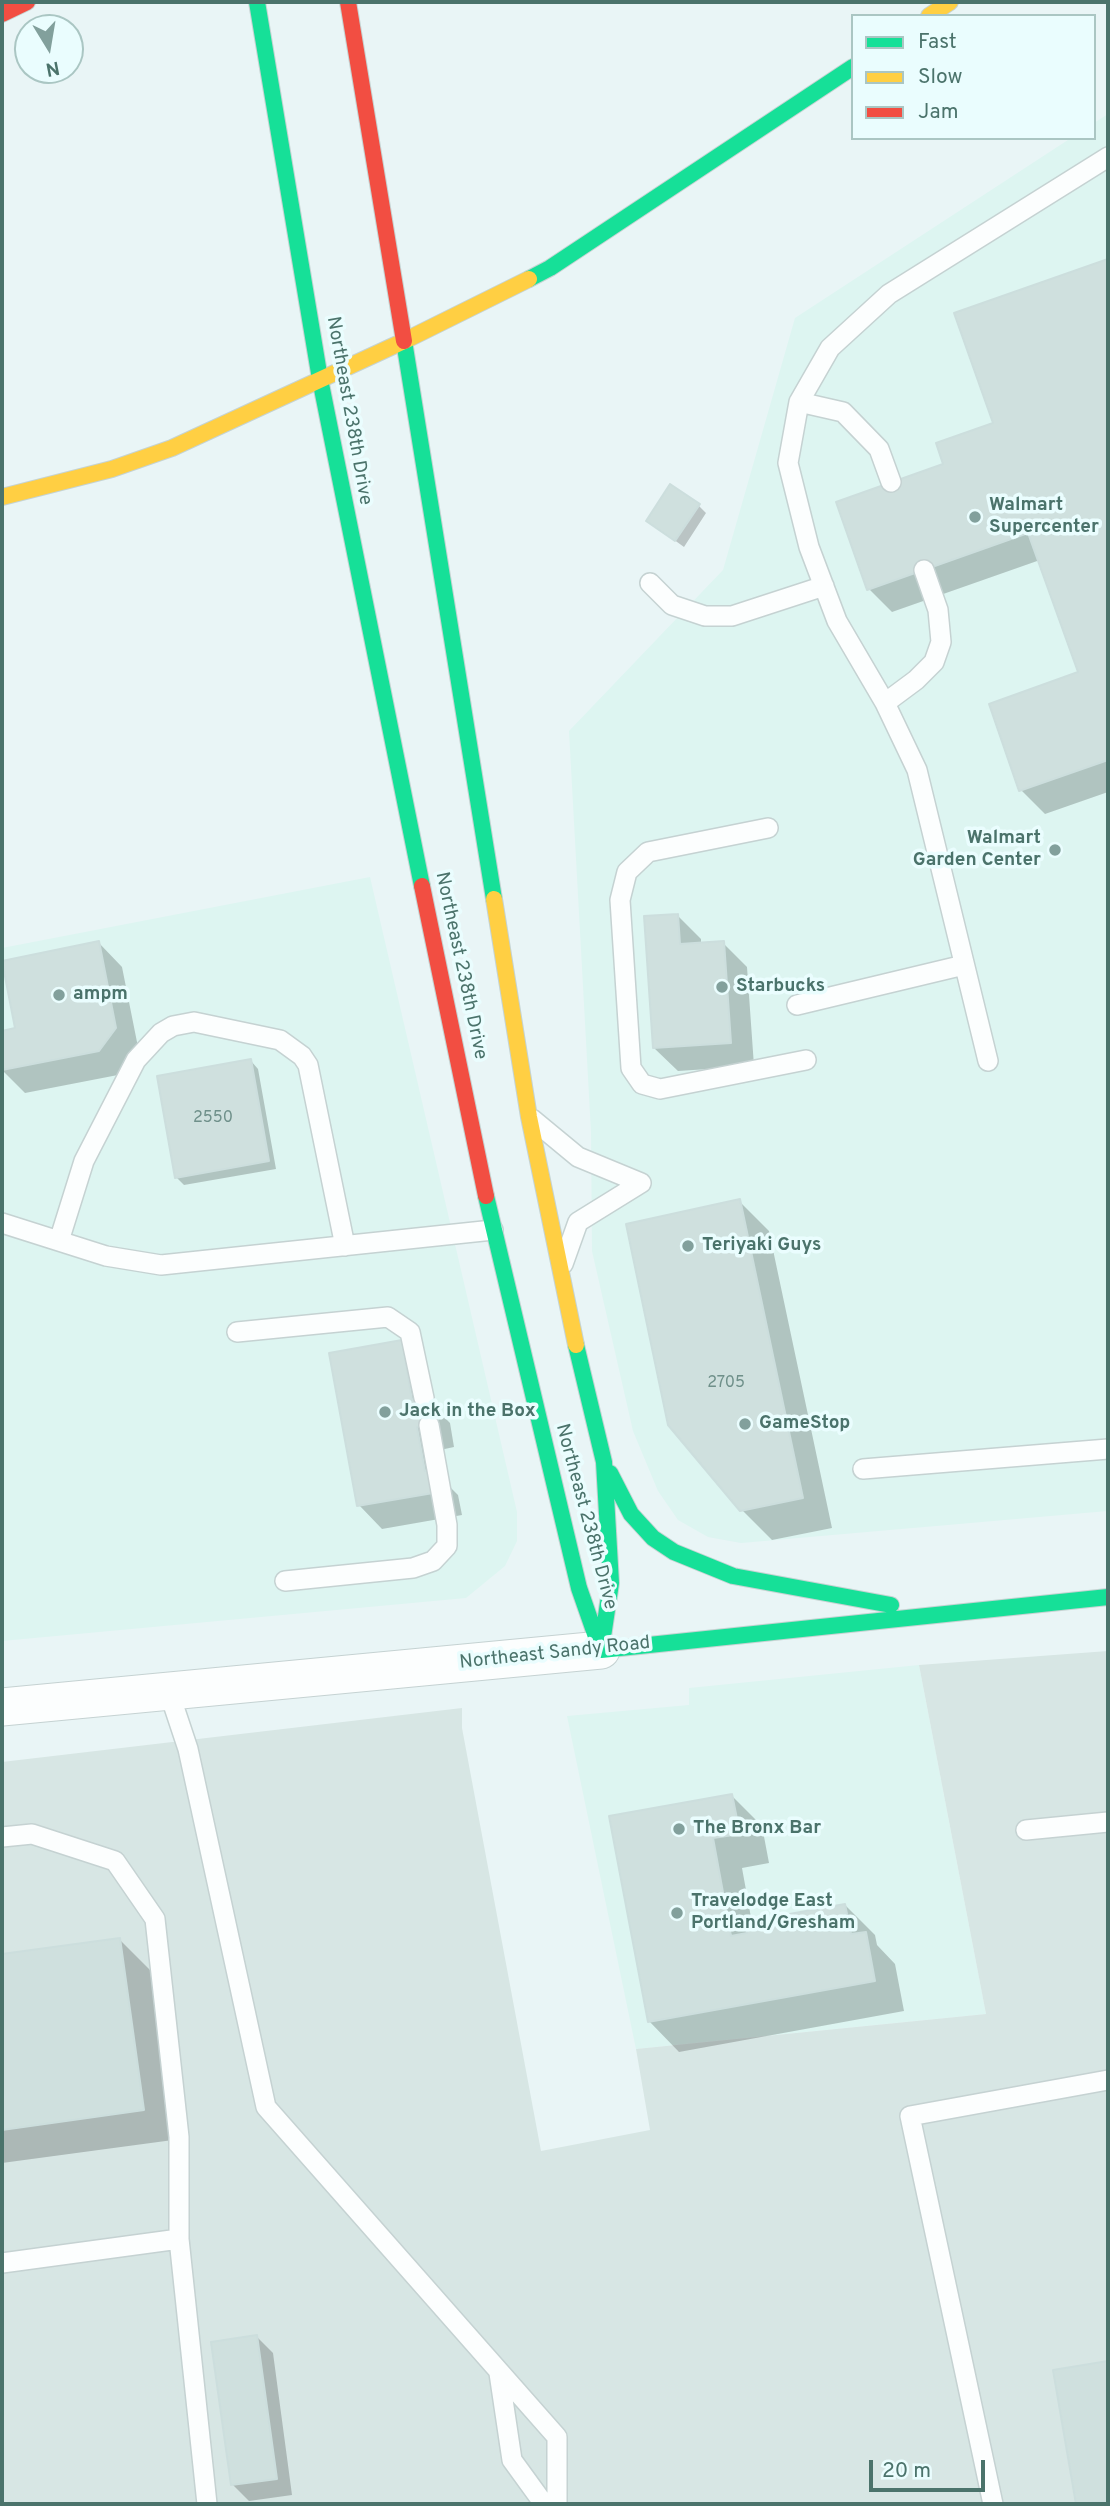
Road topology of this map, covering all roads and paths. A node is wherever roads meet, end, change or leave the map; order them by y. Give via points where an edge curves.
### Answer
1 (27, 2) edge
2 (257, 2) edge
3 (348, 2) edge
4 (950, 2) edge
5 (2, 14) edge
6 (932, 14) edge
7 (851, 67) edge
8 (1108, 157) edge
9 (404, 341) junction
10 (320, 379) junction
11 (799, 402) junction
12 (891, 482) dead end
13 (2, 497) edge
14 (924, 570) dead end
15 (650, 583) dead end
16 (824, 586) junction
17 (885, 703) junction
18 (768, 828) dead end
19 (964, 965) junction
20 (797, 1005) dead end
21 (806, 1060) dead end
22 (988, 1061) dead end
23 (528, 1117) junction
24 (2, 1223) edge
25 (493, 1230) junction
26 (59, 1241) junction
27 (345, 1246) junction
28 (559, 1275) junction
29 (237, 1332) dead end
30 (424, 1398) dead end
31 (429, 1424) dead end
32 (1108, 1449) edge
33 (604, 1462) junction
34 (863, 1469) dead end
35 (285, 1581) dead end
36 (1108, 1597) edge
37 (934, 1614) junction
38 (601, 1650) junction
39 (169, 1692) junction
40 (2, 1707) edge
41 (1108, 1822) edge
42 (1026, 1830) dead end
43 (2, 1837) edge
44 (1108, 2080) edge
45 (179, 2239) junction
46 (2, 2263) edge
47 (499, 2373) junction
48 (207, 2504) edge
49 (544, 2504) edge
50 (557, 2504) edge
51 (993, 2504) edge

1 - 5 main road
2 - 10 main road, Northeast 238th Drive
3 - 9 main road, Northeast 238th Drive
4 - 6 main road
7 - 9 main road via 550,268
8 - 11 lane via 890,294 830,348
9 - 10 main road
9 - 23 main road, Northeast 238th Drive
10 - 13 main road via 172,447 111,469
10 - 25 main road, Northeast 238th Drive
11 - 12 lane via 843,412 879,449
11 - 16 lane via 788,463
14 - 17 lane via 938,610 941,642 934,662
15 - 16 lane via 672,605 705,616 732,616
16 - 17 lane via 837,621
17 - 19 lane via 917,771
18 - 21 lane via 648,852 627,872 620,900 631,1068 642,1084 660,1089
19 - 20 lane
19 - 22 lane
23 - 28 main road, Northeast 238th Drive
23 - 28 lane via 578,1157 641,1183 578,1222
24 - 26 lane
25 - 27 lane
25 - 38 main road, Northeast 238th Drive via 579,1588
26 - 27 lane via 161,1265
26 - 27 lane via 83,1161 136,1060 161,1033 194,1022 280,1040 302,1056 308,1065
28 - 33 main road, Northeast 238th Drive
29 - 30 lane via 387,1317 410,1332
31 - 35 lane via 447,1546 433,1561 413,1568
32 - 34 lane
33 - 37 main road via 631,1514 674,1552 733,1576
33 - 38 main road, Northeast 238th Drive via 611,1583
36 - 37 main road, Northeast Sandy Road
37 - 38 main road, Northeast Sandy Road
38 - 39 street, Northeast Sandy Road
39 - 40 street, Northeast Sandy Road
39 - 47 lane via 188,1749 266,2107
41 - 42 lane
43 - 45 lane via 32,1834 116,1861 155,1919 179,2137
44 - 51 lane via 910,2116
45 - 46 lane
45 - 48 lane
47 - 49 lane via 512,2460
47 - 50 lane via 558,2437

